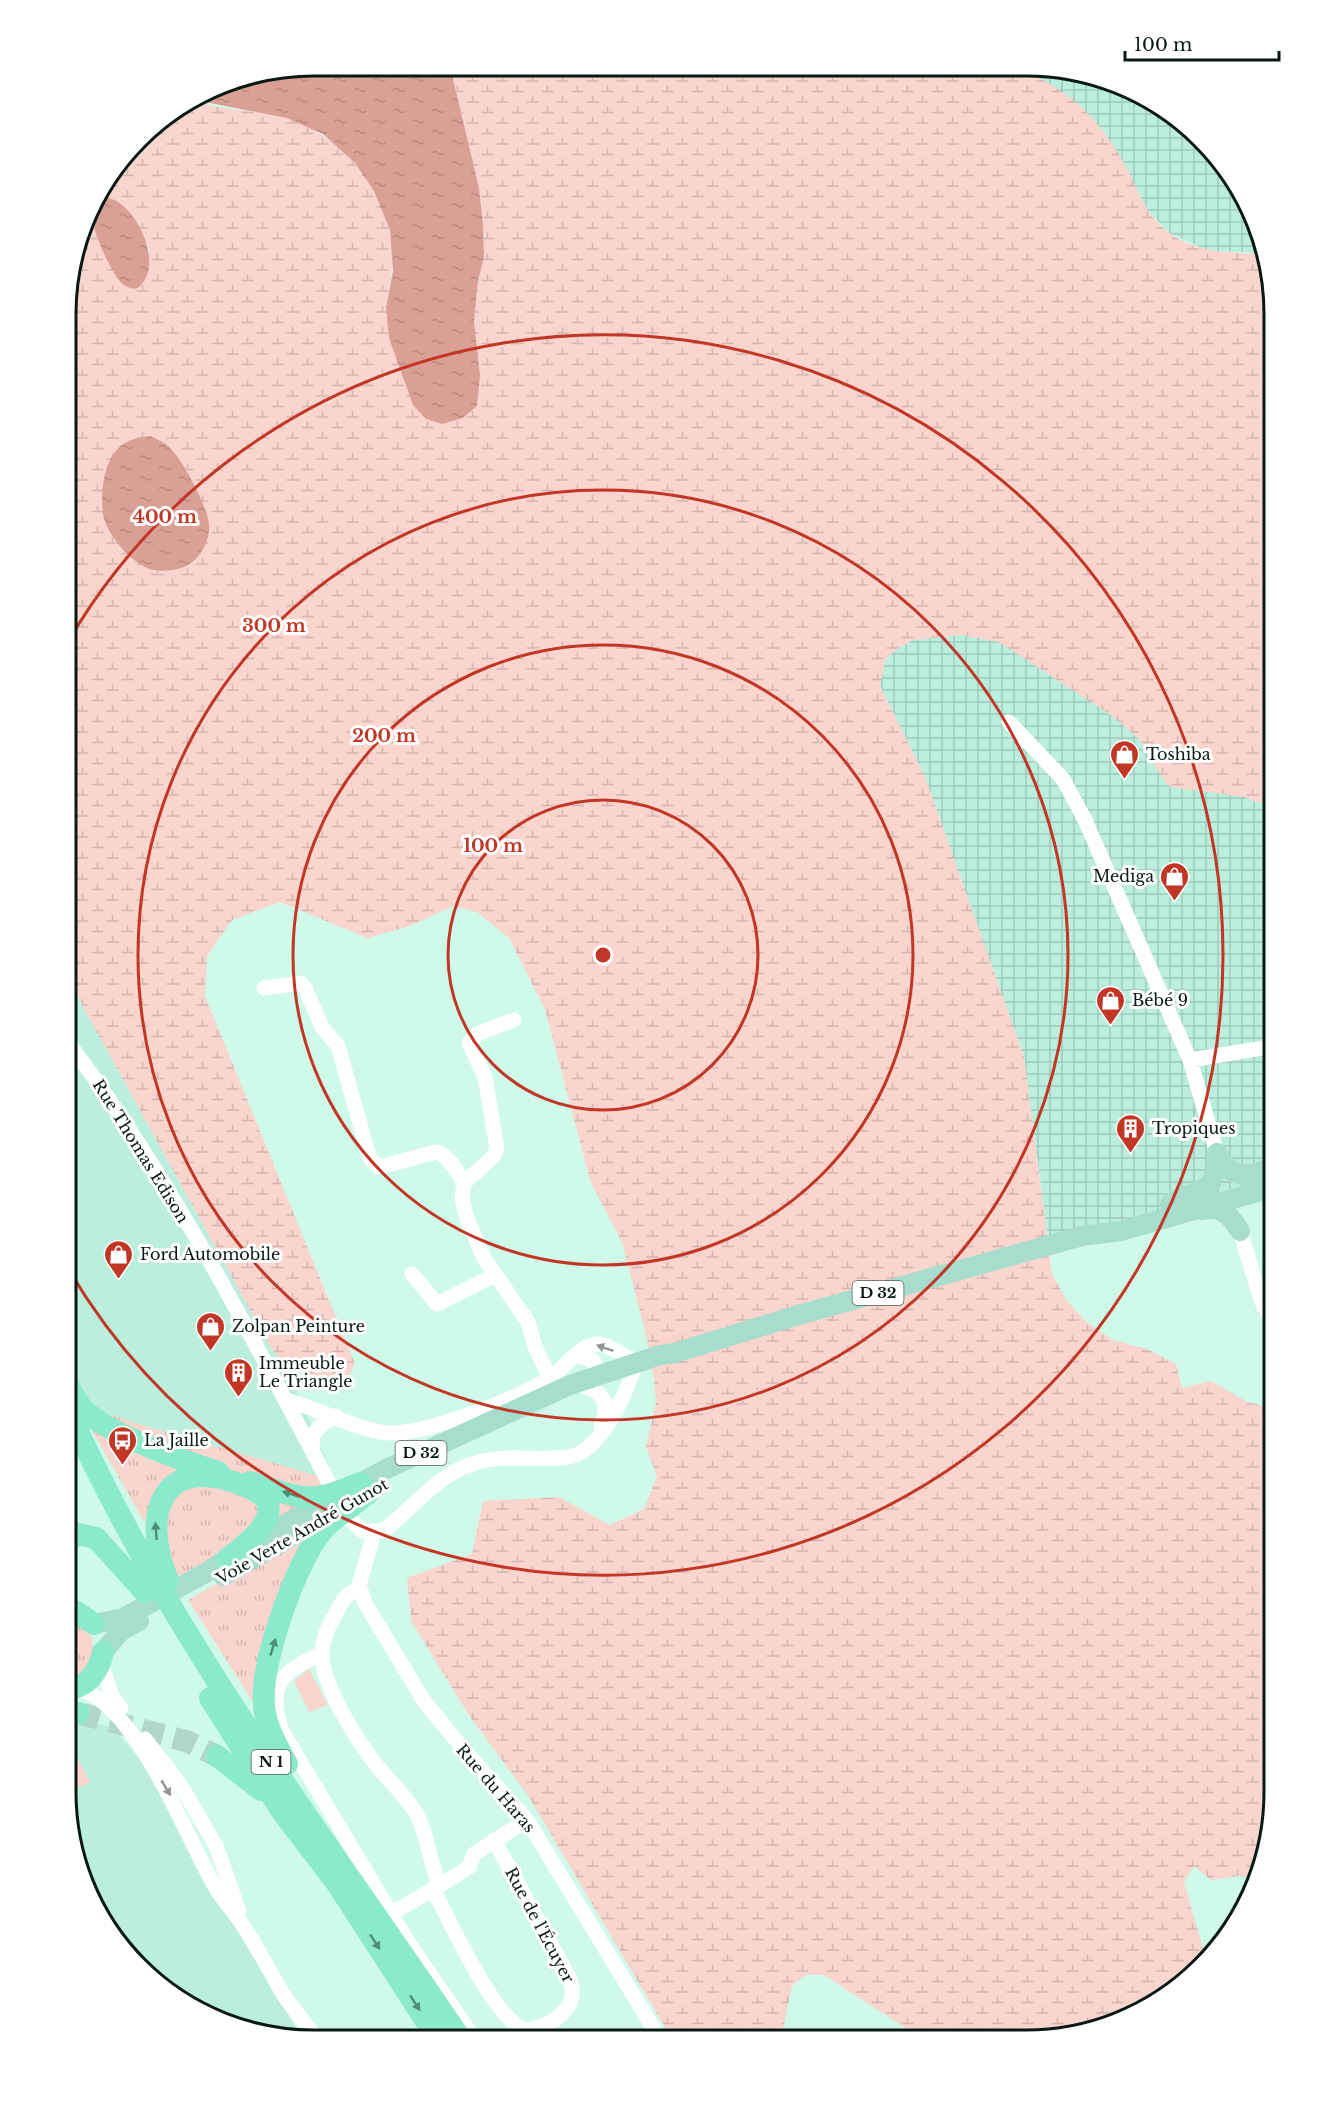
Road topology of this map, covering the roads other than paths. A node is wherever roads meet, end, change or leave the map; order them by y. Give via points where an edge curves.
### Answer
1 (1009, 722) dead end
2 (264, 988) dead end
3 (514, 1020) dead end
4 (1264, 1048) edge
5 (76, 1053) edge
6 (1190, 1060) junction
7 (1217, 1153) junction
8 (1264, 1171) edge
9 (1264, 1179) edge
10 (464, 1183) junction
11 (1264, 1188) edge
12 (1264, 1197) edge
13 (1175, 1208) junction
14 (1240, 1231) junction
15 (412, 1274) dead end
16 (495, 1275) junction
17 (1264, 1306) edge
18 (576, 1356) junction
19 (634, 1366) junction
20 (588, 1382) junction
21 (555, 1389) junction
22 (285, 1400) junction
23 (76, 1402) edge
24 (336, 1416) junction
25 (76, 1425) edge
26 (596, 1438) junction
27 (314, 1454) junction
28 (76, 1458) edge
29 (330, 1485) dead end
30 (364, 1488) junction
31 (349, 1519) dead end
32 (374, 1533) junction
33 (76, 1536) edge
34 (227, 1559) junction
35 (200, 1582) junction
36 (359, 1590) junction
37 (145, 1592) junction
38 (76, 1612) edge
39 (128, 1621) junction
40 (94, 1624) joint
41 (322, 1653) junction
42 (102, 1657) junction
43 (76, 1685) edge
44 (76, 1689) edge
45 (217, 1756) tunnel mouth
46 (275, 1800) junction
47 (306, 1800) junction
48 (527, 1820) junction
49 (494, 1840) junction
50 (214, 1841) junction
51 (197, 1848) junction
52 (437, 1888) junction
53 (391, 1914) junction
54 (243, 1925) junction
55 (410, 1964) junction
56 (310, 2030) edge
57 (432, 2030) edge
58 (455, 2030) edge
59 (469, 2030) edge
60 (655, 2030) edge

1 - 6 street via 1052,766 1071,792
2 - 10 street via 294,982 305,988 322,1027 338,1046 371,1160 378,1167 438,1152 445,1155
3 - 10 street via 477,1034 469,1043 485,1077 497,1148 493,1157
4 - 6 street
5 - 22 street, Rue Thomas Edison via 143,1150
6 - 7 street
7 - 8 main road via 1236,1174
7 - 13 main road via 1213,1182
9 - 13 main road, Voie Verte André Gunot / D 32
10 - 16 street via 466,1216
11 - 13 main road, Voie Verte André Gunot / D 32
12 - 14 main road via 1243,1205 1239,1213
13 - 14 main road via 1218,1209 1229,1215
13 - 19 main road, Voie Verte André Gunot / D 32 via 1120,1218 1082,1236 795,1316
14 - 17 street
15 - 16 street via 437,1304
16 - 21 street via 520,1307
19 -> 18 street via 598,1344
18 - 20 street via 593,1360 596,1367
18 - 21 street
19 - 20 main road, Voie Verte André Gunot / D 32
19 - 26 street via 611,1420
20 - 21 main road, Voie Verte André Gunot / D 32
20 - 26 street via 600,1394 606,1409
21 - 24 street via 406,1432 373,1430
21 - 30 main road, Voie Verte André Gunot / D 32 via 469,1430
22 - 24 street
22 - 27 street, Rue Thomas Edison
30 -> 23 highway via 307,1499 201,1466 123,1434 88,1414
24 - 27 street via 312,1434
25 - 55 highway, N 1 via 186,1631 257,1742
26 - 32 street via 569,1457 510,1456 469,1465 437,1482 395,1522
27 - 29 street, Rue Thomas Edison
28 - 37 highway, N 1
30 - 34 main road, Voie Verte André Gunot / D 32 via 271,1532
30 - 35 main road, Voie Verte André Gunot / D 32
47 -> 30 highway via 267,1722 263,1692 267,1669 305,1558 326,1527
31 - 32 street via 363,1531
32 - 36 street
33 - 37 highway via 82,1533 96,1538
34 - 35 main road, Voie Verte André Gunot / D 32
47 -> 34 highway via 170,1587 155,1521 164,1492 177,1482 201,1476 249,1487 266,1499 266,1521
35 - 39 main road, Voie Verte André Gunot / D 32
36 - 41 street via 344,1599 326,1632
36 - 48 street, Rue du Haras via 424,1701
37 - 46 highway, N 1
38 - 40 highway
39 - 40 main road, Voie Verte André Gunot / D 32
39 - 42 main road, Voie Verte André Gunot / D 32
41 - 52 street via 328,1681 351,1727 418,1818
41 - 53 street via 306,1660 279,1684 273,1696 275,1711 282,1731
42 - 43 highway via 91,1678
42 - 50 street via 112,1696 180,1784
44 -> 51 street via 94,1693 105,1701 169,1792
45 - 46 highway
46 -> 57 highway, N 1 via 336,1882
47 - 55 highway
48 - 49 street
48 - 60 street, Rue du Haras
49 - 52 street via 474,1854 469,1867
49 - 52 street, Rue de l'Écuyer via 570,1978 573,1998 562,2015 526,2030 511,2021 489,1994
50 - 51 street via 214,1851 207,1856
50 - 54 street
51 - 54 street via 217,1889
52 - 53 street
53 - 59 street
54 - 56 street via 284,1996
55 - 58 highway, N 1

